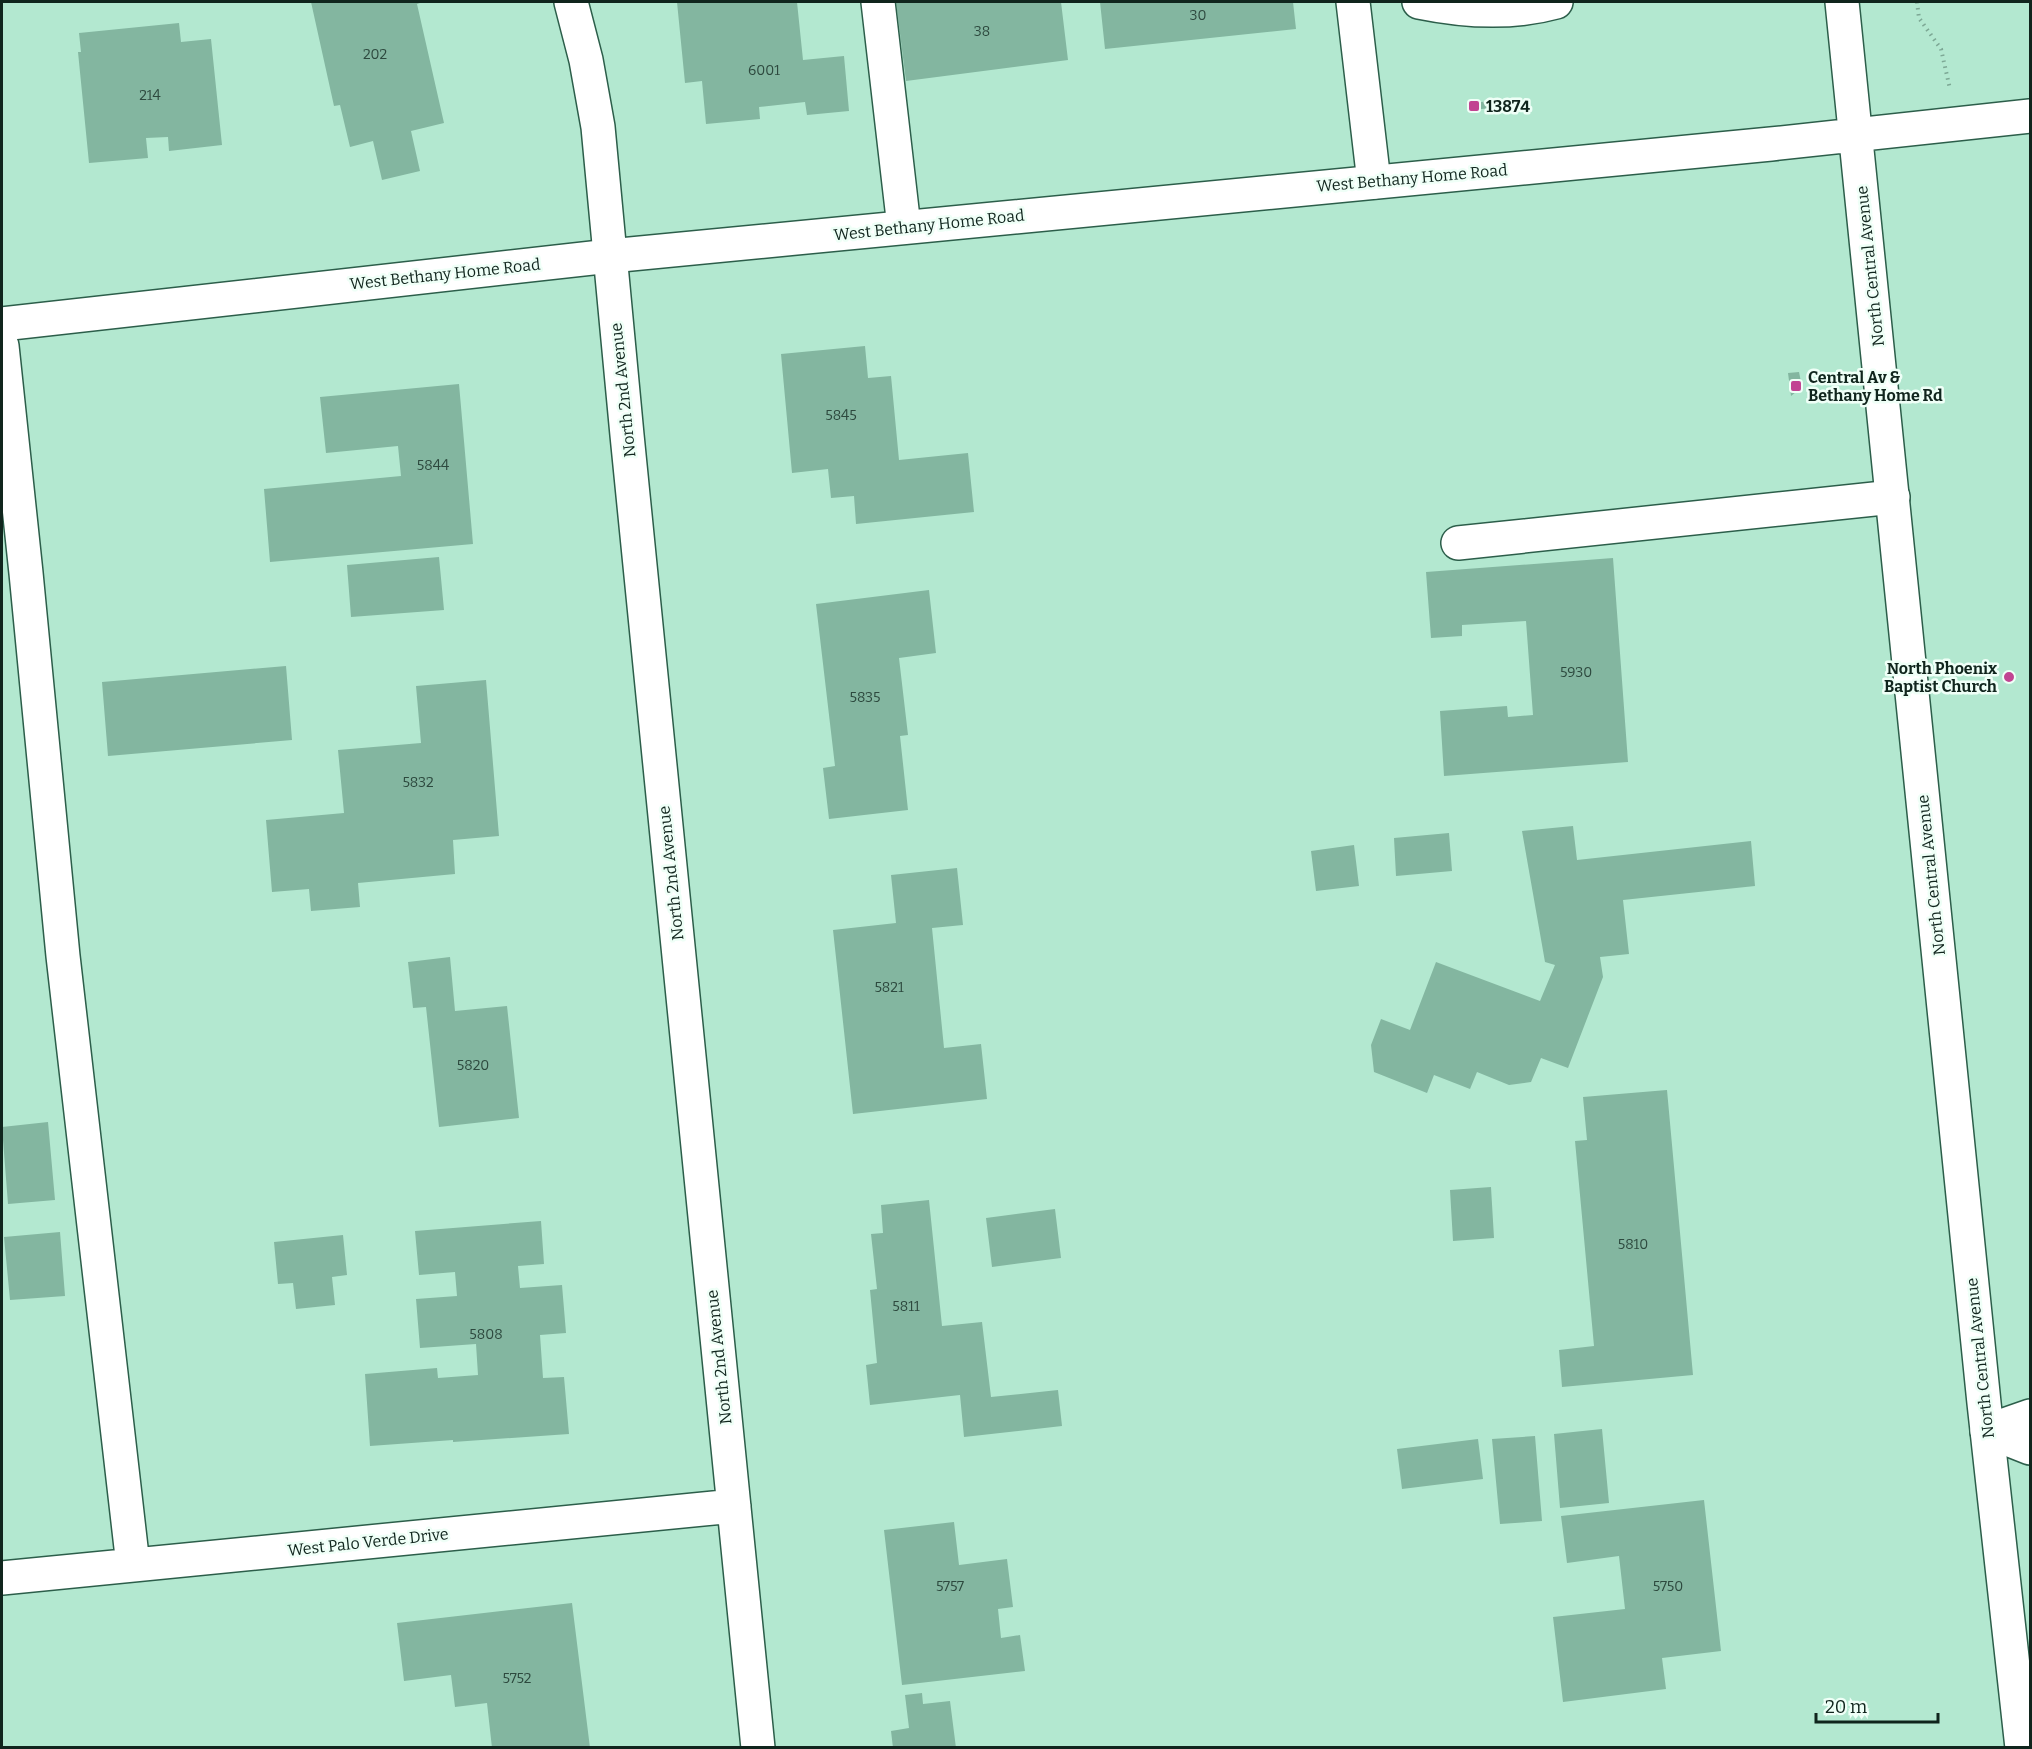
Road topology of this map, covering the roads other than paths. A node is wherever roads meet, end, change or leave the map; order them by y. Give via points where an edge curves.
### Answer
1 (571, 2) edge
2 (878, 2) edge
3 (1353, 2) edge
4 (1419, 2) edge
5 (1556, 2) edge
6 (1842, 2) edge
7 (2031, 116) edge
8 (1857, 135) junction
9 (1374, 182) junction
10 (904, 227) junction
11 (610, 256) junction
12 (2, 324) edge
13 (2, 346) edge
14 (1893, 497) junction
15 (1458, 543) dead end
16 (2031, 1416) edge
17 (1987, 1431) junction
18 (2031, 1448) edge
19 (734, 1506) junction
20 (134, 1565) junction
21 (2, 1578) edge
22 (758, 1748) edge
23 (2022, 1748) edge

1 - 11 main road, North 2nd Avenue via 596,110
2 - 10 main road
3 - 9 main road
4 - 5 main road via 1476,10
6 - 8 main road, North Central Avenue
7 - 8 main road, West Bethany Home Road
8 - 9 main road, West Bethany Home Road
8 - 14 main road, North Central Avenue
9 - 10 main road, West Bethany Home Road
10 - 11 main road, West Bethany Home Road
11 - 12 main road, West Bethany Home Road
11 - 19 main road, North 2nd Avenue
13 - 20 main road via 63,956
14 - 15 main road
14 - 17 main road, North Central Avenue
16 - 17 main road
17 - 18 main road
17 - 23 main road, North Central Avenue
19 - 20 main road, West Palo Verde Drive
19 - 22 main road, North 2nd Avenue
20 - 21 main road, West Palo Verde Drive

